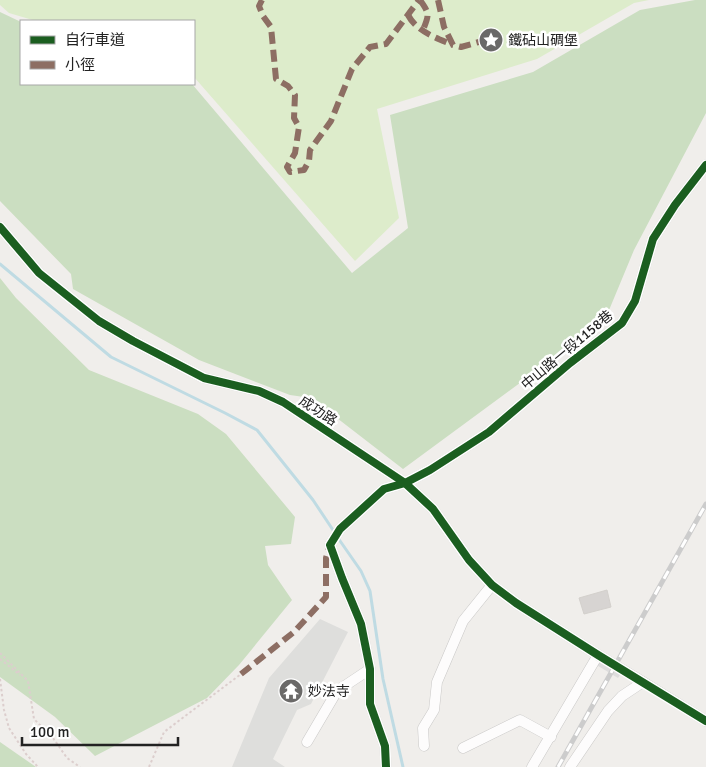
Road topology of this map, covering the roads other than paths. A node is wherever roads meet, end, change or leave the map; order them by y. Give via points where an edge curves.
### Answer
1 (706, 166) edge
2 (0, 227) edge
3 (405, 483) junction
4 (492, 585) junction
5 (598, 655) junction
6 (370, 669) junction
7 (643, 682) junction
8 (706, 721) edge
9 (551, 737) junction
10 (306, 742) dead end
11 (424, 746) dead end
12 (463, 748) dead end
13 (386, 767) edge
14 (532, 767) edge
15 (570, 767) edge

1 - 3 street, 中山路一段1158巷 via 675,205 654,239 635,301 622,323 489,432
2 - 3 street, 成功路 via 39,273 99,321 204,378 259,391 283,402
3 - 4 street, 成功路 via 433,509 469,560
3 - 6 street, 中山路一段1158巷 via 384,489 336,535 330,545 361,624
4 - 5 street, 成功路
4 - 11 street via 463,621 437,682 434,710 423,728
5 - 7 street, 成功路, bridge
5 - 9 street
6 - 10 street via 337,691
6 - 13 street via 370,704 385,746
7 - 8 street
7 - 15 street via 622,696 608,711
9 - 12 street via 520,720
9 - 14 street

